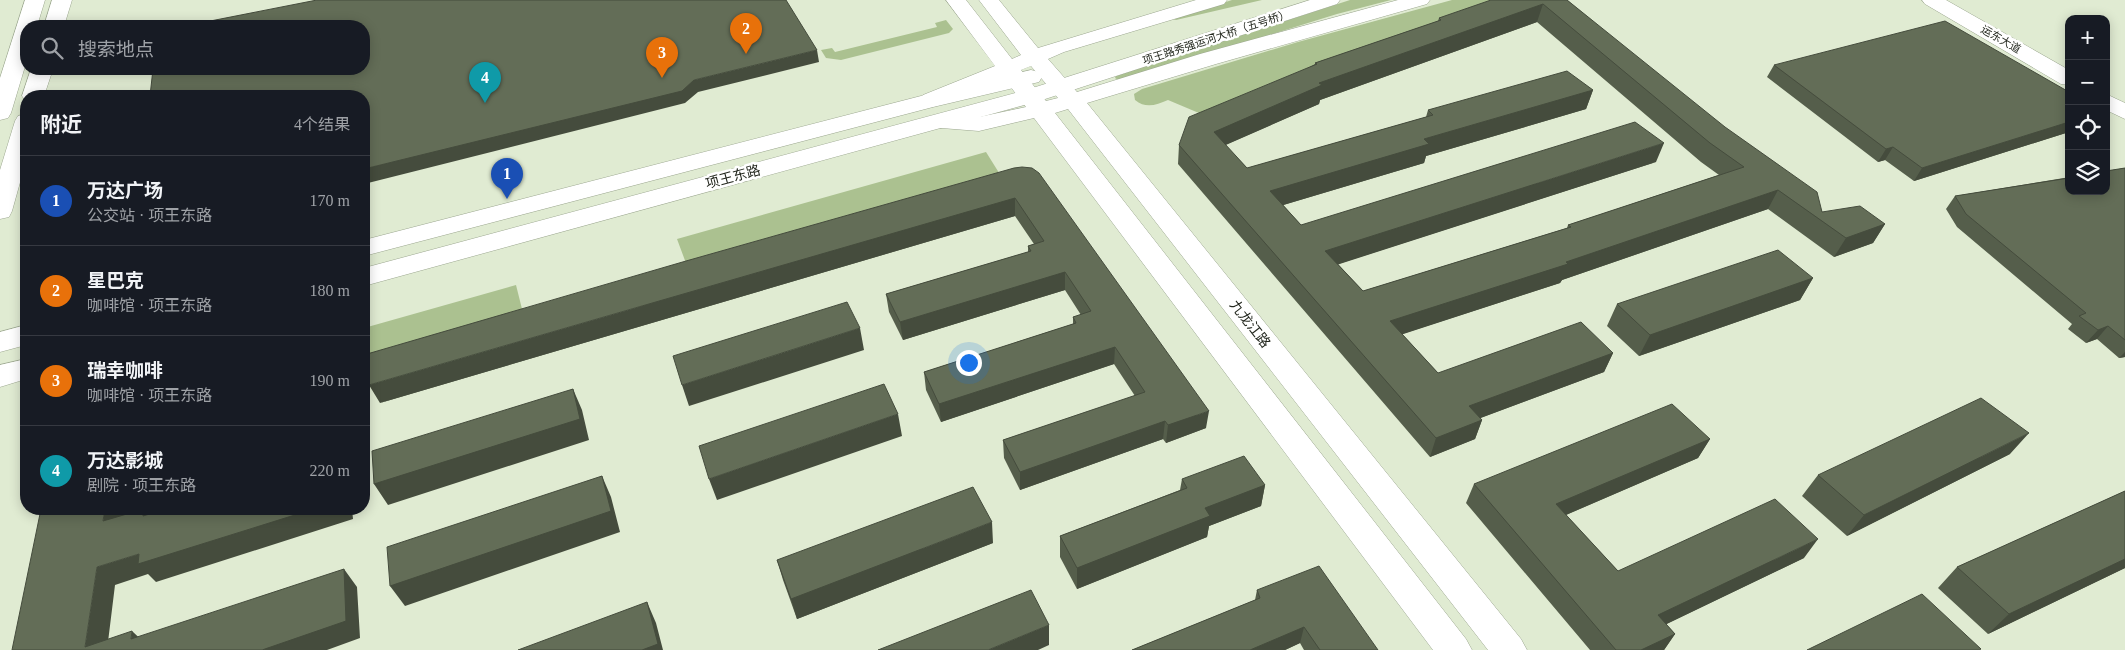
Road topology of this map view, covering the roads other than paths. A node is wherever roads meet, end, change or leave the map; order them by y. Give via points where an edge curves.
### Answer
1 (35, 0) edge
2 (62, 0) edge
3 (956, 0) edge
4 (989, 0) edge
5 (1218, 0) edge
6 (1289, 0) edge
7 (1330, 0) edge
8 (1420, 0) edge
9 (1932, 0) edge
10 (1953, 0) edge
11 (29, 20) edge
12 (56, 20) edge
13 (20, 50) edge
14 (2065, 63) edge
15 (1096, 67) junction
16 (40, 75) edge
17 (2065, 77) edge
18 (1054, 80) junction
19 (1024, 88) junction
20 (2110, 88) edge
21 (36, 90) edge
22 (2125, 97) edge
23 (2110, 103) edge
24 (933, 111) junction
25 (2125, 112) edge
26 (0, 113) edge
27 (20, 142) edge
28 (0, 211) edge
29 (370, 247) edge
30 (370, 276) edge
31 (20, 337) edge
32 (0, 342) edge
33 (20, 371) edge
34 (0, 376) edge
35 (1454, 650) edge
36 (1509, 650) edge

1 - 11 street
2 - 12 street
3 - 19 street
4 - 18 street, 九龙江路
5 - 18 street via 1078,41
6 - 15 street, 项王路秀强运河大桥（五号桥）
7 - 15 street, 项王路秀强运河大桥（五号桥）
8 - 18 street via 1208,59
9 - 17 street, 运东大道
10 - 14 street, 运东大道
13 - 26 street
15 - 18 street, 项王东路
16 - 21 street
18 - 19 street, 项王东路
18 - 19 street
18 - 36 street, 九龙江路
19 - 24 street, 项王东路
19 - 24 street
19 - 35 street
20 - 22 street
23 - 25 street
24 - 29 street, 项王东路
24 - 30 street, 项王东路
27 - 28 street
31 - 32 street
33 - 34 street

